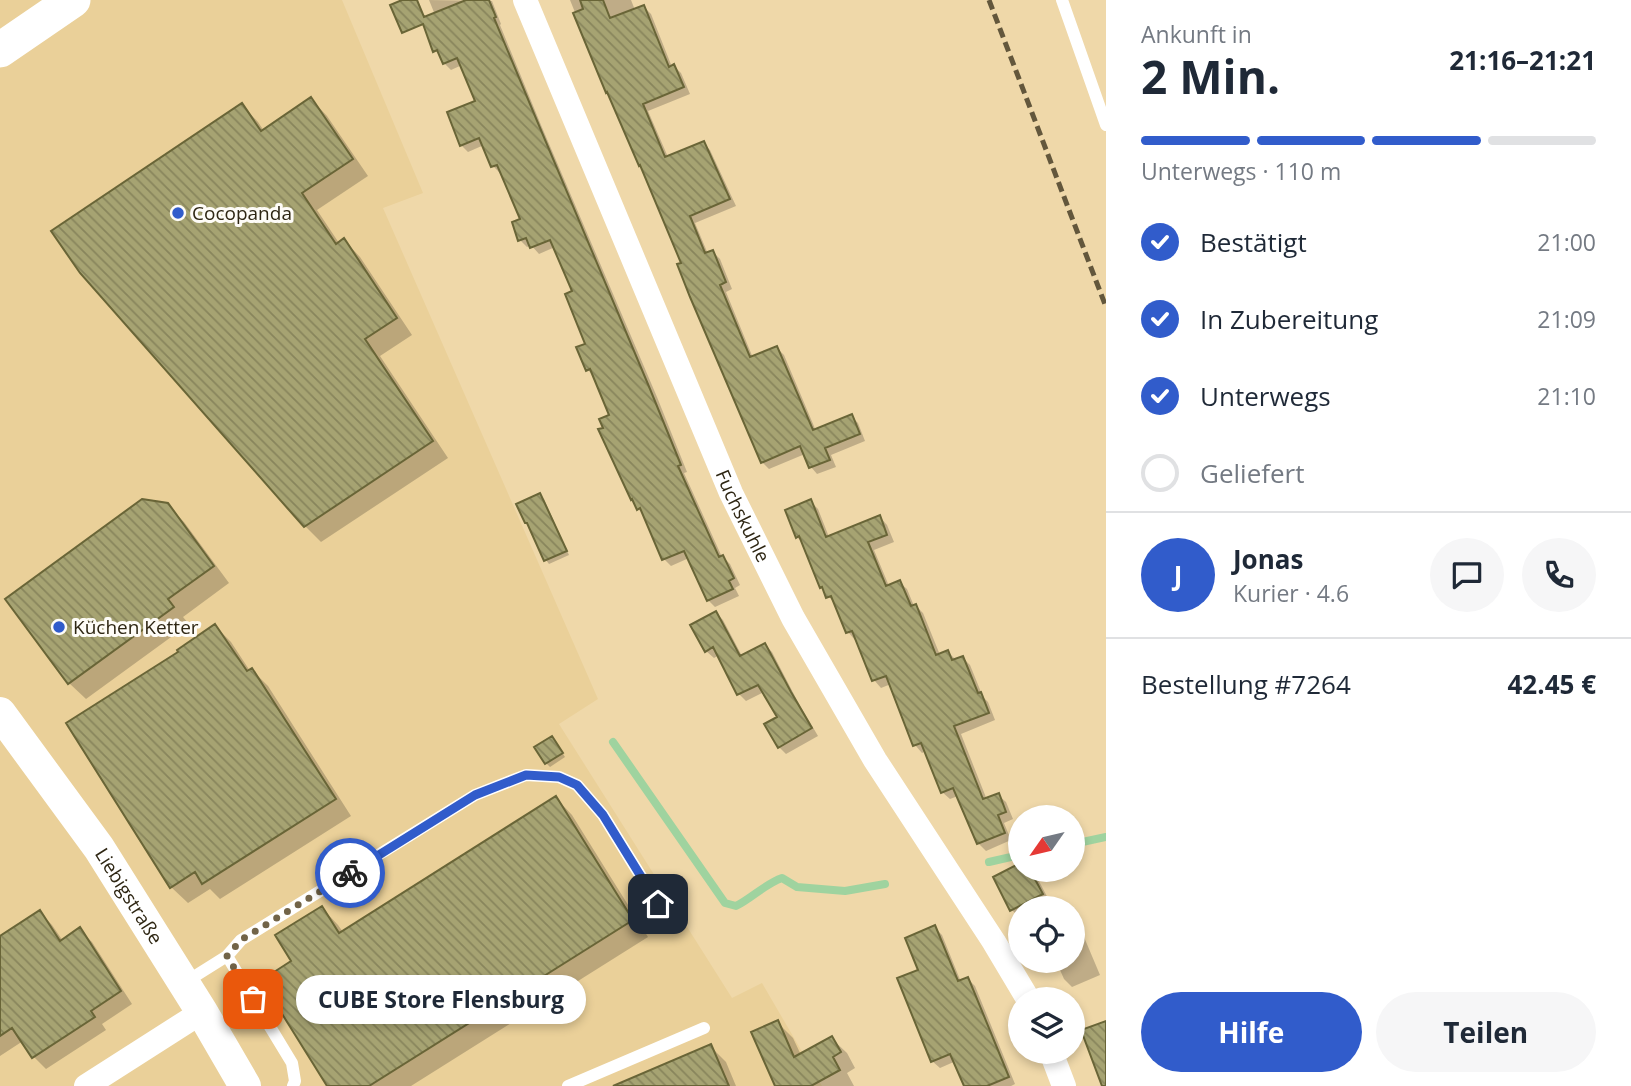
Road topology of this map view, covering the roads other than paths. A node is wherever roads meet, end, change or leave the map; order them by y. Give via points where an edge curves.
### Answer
1 (74, 0) edge
2 (524, 0) edge
3 (1062, 0) edge
4 (0, 50) edge
5 (1106, 125) edge
6 (0, 713) edge
7 (658, 904) dead end
8 (227, 956) junction
9 (183, 984) junction
10 (1021, 987) edge
11 (202, 1012) junction
12 (704, 1027) dead end
13 (1056, 1064) edge
14 (86, 1086) edge
15 (245, 1086) edge
16 (293, 1086) edge
17 (568, 1086) edge
18 (1064, 1086) edge

1 - 4 main road
2 - 10 street, Fuchskuhle via 732,493 793,618 876,760
3 - 5 lane
6 - 9 street, Liebigstraße via 99,848
7 - 8 lane via 603,815 577,785 559,777 526,775 475,795 241,940
8 - 9 lane
8 - 16 lane via 292,1063
9 - 11 street, Liebigstraße
11 - 14 street
11 - 15 street, Liebigstraße
12 - 17 lane
13 - 18 street

